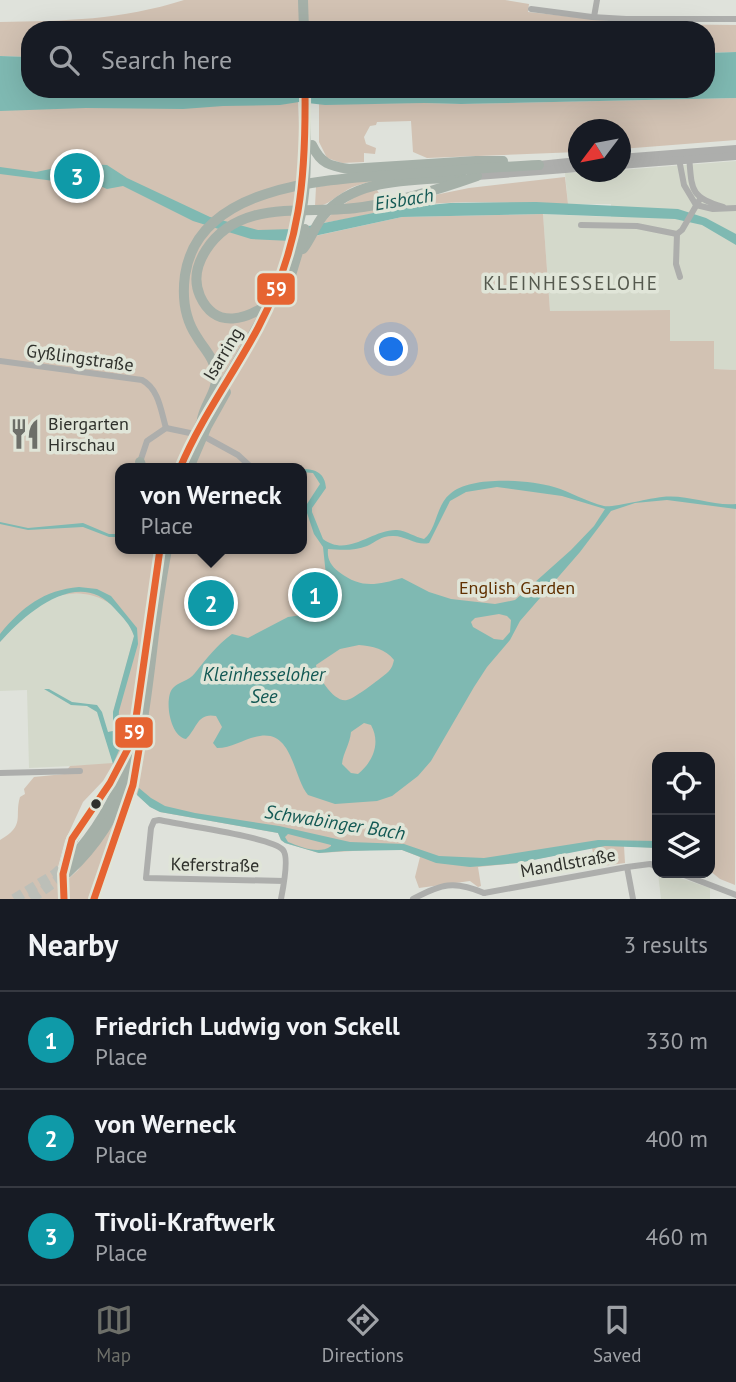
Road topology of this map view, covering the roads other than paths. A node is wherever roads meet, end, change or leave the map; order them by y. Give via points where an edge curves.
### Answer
1 (303, 0) edge
2 (310, 0) edge
3 (597, 0) edge
4 (531, 9) dead end
5 (594, 18) junction
6 (736, 19) edge
7 (306, 21) edge
8 (308, 21) edge
9 (306, 98) edge
10 (311, 98) edge
11 (310, 141) junction
12 (736, 149) edge
13 (689, 156) junction
14 (736, 156) edge
15 (678, 157) junction
16 (631, 158) edge
17 (568, 162) edge
18 (539, 164) junction
19 (631, 164) edge
20 (568, 169) edge
21 (477, 176) junction
22 (696, 205) junction
23 (736, 208) edge
24 (581, 226) dead end
25 (677, 233) junction
26 (204, 242) junction
27 (300, 248) junction
28 (680, 277) dead end
29 (271, 302) junction
30 (0, 361) edge
31 (202, 419) junction
32 (166, 428) junction
33 (190, 433) dead end
34 (207, 438) dead end
35 (142, 463) edge
36 (184, 463) edge
37 (185, 463) edge
38 (247, 463) edge
39 (164, 554) edge
40 (137, 736) junction
41 (80, 771) dead end
42 (0, 773) edge
43 (69, 861) tunnel mouth
44 (652, 865) edge
45 (627, 867) junction
46 (67, 873) tunnel mouth
47 (692, 878) edge
48 (284, 881) junction
49 (736, 895) edge
50 (484, 896) edge
51 (64, 899) edge
52 (94, 899) edge
53 (281, 899) edge
54 (414, 899) edge
55 (633, 899) edge

1 - 7 highway
2 - 8 highway
3 - 5 street
4 - 5 street
5 - 6 street
9 - 11 highway, Isarring
10 - 11 highway, Isarring
11 - 18 highway via 322,161 349,169 476,161
11 - 27 highway, Isarring via 307,218
12 - 13 main road
13 - 14 main road
13 - 15 main road
13 - 22 street
15 - 16 main road
15 - 19 main road
15 - 22 street via 684,185
17 - 18 main road
18 - 26 highway via 331,179 273,191 224,215 211,226
20 - 21 main road
21 - 26 highway via 349,210 261,213
21 - 27 highway via 377,185 354,192 323,216
22 - 23 street
22 - 25 street
24 - 25 street via 637,226
25 - 28 street
26 - 29 highway via 196,284 211,310 241,319
26 - 31 highway via 186,272 184,291 186,316 216,371 214,392
27 - 29 highway, Isarring
27 - 37 highway, Isarring via 278,304
29 - 31 highway, Isarring
30 - 32 street, Gyßlingstraße via 142,380 157,398
31 - 36 highway, Isarring
32 - 33 street
32 - 35 street via 148,441
34 - 38 street
39 - 40 highway
40 - 43 highway via 114,798 93,834
40 - 46 highway via 129,783 108,824
40 - 51 highway via 72,839 63,874
40 - 52 highway via 133,785
41 - 42 street
44 - 45 street, Mandlstraße
45 - 50 street, Mandlstraße
45 - 55 street
47 - 49 street
48 - 48 street, Keferstraße via 285,853 273,844 154,821 146,878
48 - 53 street
50 - 54 street via 467,886 448,885

